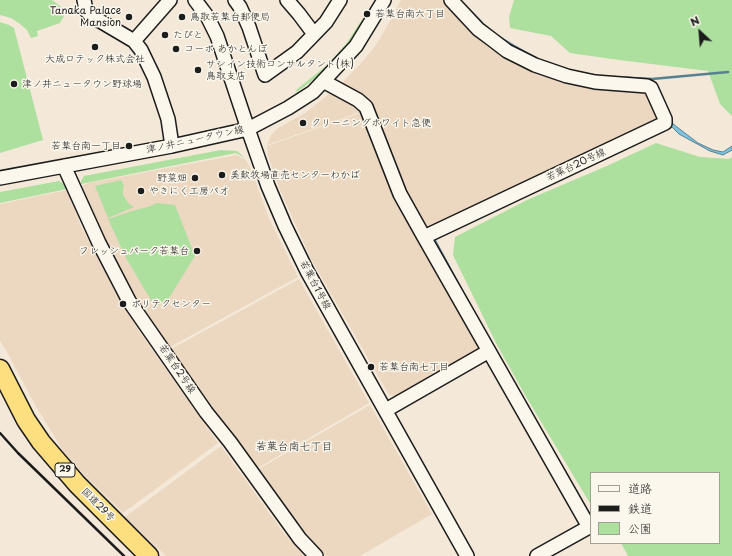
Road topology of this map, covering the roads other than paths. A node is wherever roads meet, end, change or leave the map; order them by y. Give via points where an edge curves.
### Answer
1 (84, 0) edge
2 (170, 0) edge
3 (194, 0) edge
4 (235, 0) edge
5 (287, 0) edge
6 (340, 0) edge
7 (384, 0) edge
8 (451, 0) edge
9 (314, 34) junction
10 (134, 41) junction
11 (323, 81) junction
12 (248, 129) junction
13 (172, 146) junction
14 (64, 166) junction
15 (0, 178) edge
16 (424, 238) junction
17 (489, 351) junction
18 (0, 369) edge
19 (386, 410) junction
20 (149, 556) edge
21 (316, 556) edge
22 (467, 556) edge
23 (537, 556) edge

1 - 10 street via 90,15
2 - 10 street
3 - 12 street, 若葉台1号線 via 207,16 217,36
4 - 9 street via 249,27 265,75 297,52
5 - 9 street
6 - 9 street via 326,22
7 - 11 street, 津ノ井ニュータウン線 via 356,46
8 - 16 street, 若葉台20号線 via 484,33 507,51 535,65 595,82 651,88 666,119 660,126
10 - 13 street via 142,50 154,77 168,119
11 - 12 street, 津ノ井ニュータウン線 via 313,92 288,108
11 - 16 street via 366,107 400,194
12 - 13 street, 津ノ井ニュータウン線
12 - 19 street, 若葉台1号線 via 268,186 307,271
13 - 14 street, 津ノ井ニュータウン線
14 - 15 street, 津ノ井ニュータウン線
14 - 21 street, 若葉台2号線 via 129,301 206,412 300,539
16 - 17 street
17 - 19 street
17 - 23 street via 589,527
18 - 20 highway, 国道29号 / 29 via 26,420 41,442 77,484
19 - 22 street, 若葉台1号線

